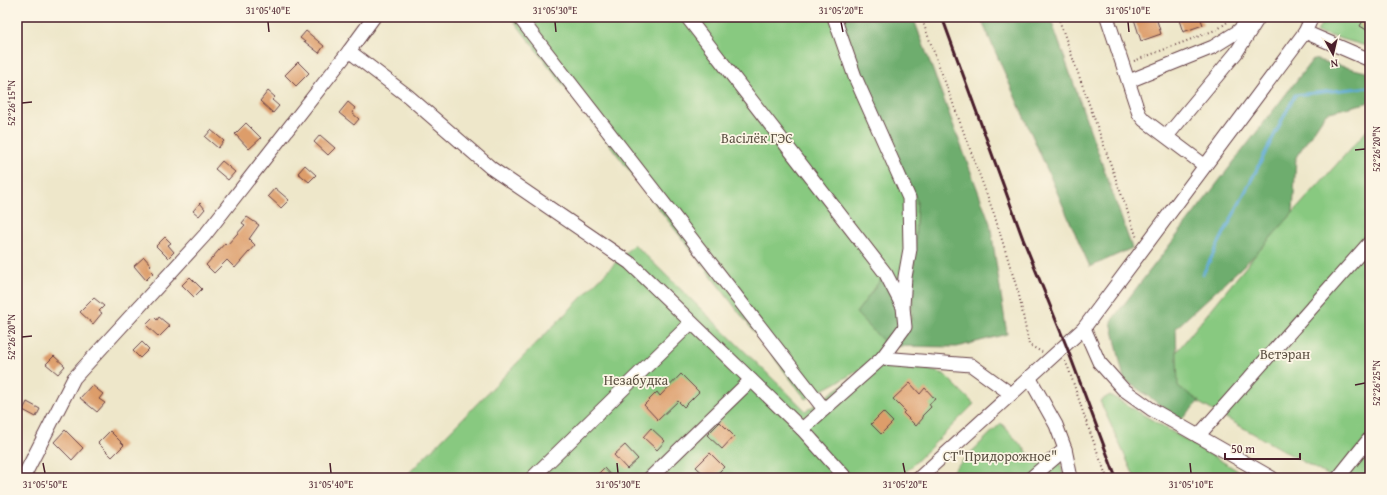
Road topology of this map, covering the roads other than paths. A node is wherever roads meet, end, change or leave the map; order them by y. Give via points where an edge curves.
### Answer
1 (374, 17) edge
2 (519, 17) edge
3 (687, 17) edge
4 (834, 17) edge
5 (1107, 17) edge
6 (1253, 17) edge
7 (1259, 17) edge
8 (1312, 17) edge
9 (1305, 32) junction
10 (349, 51) junction
11 (1370, 60) edge
12 (1129, 81) junction
13 (1167, 136) junction
14 (1204, 165) junction
15 (1370, 242) edge
16 (903, 306) junction
17 (692, 323) junction
18 (1084, 328) junction
19 (882, 358) junction
20 (1029, 377) junction
21 (751, 380) junction
22 (1011, 394) junction
23 (824, 408) junction
24 (802, 429) junction
25 (1198, 436) junction
26 (1370, 438) edge
27 (1065, 449) junction
28 (23, 478) edge
29 (532, 478) edge
30 (650, 478) edge
31 (846, 478) edge
32 (920, 478) edge
33 (1031, 478) edge
34 (1071, 478) edge
35 (1272, 478) edge
36 (1338, 478) edge

1 - 10 street
2 - 23 street
3 - 16 street via 886,274
4 - 16 street via 855,77 909,198 910,249
5 - 12 street
6 - 12 street via 1237,32 1213,47
7 - 13 street via 1236,54
8 - 9 street
9 - 11 street
9 - 14 street
10 - 17 street via 408,96 491,168 630,263
10 - 28 street via 204,235 74,378
12 - 13 street via 1139,114
13 - 14 street
14 - 18 street
15 - 25 street
16 - 19 street via 905,327
17 - 21 street
17 - 29 street
18 - 20 street
18 - 25 street via 1099,362 1123,389 1150,409
19 - 22 street via 971,365
19 - 23 street
20 - 22 street
20 - 27 street via 1056,425
21 - 24 street
21 - 30 street
22 - 32 street
23 - 24 street
24 - 31 street
25 - 35 street
26 - 36 street
27 - 33 street
27 - 34 street

